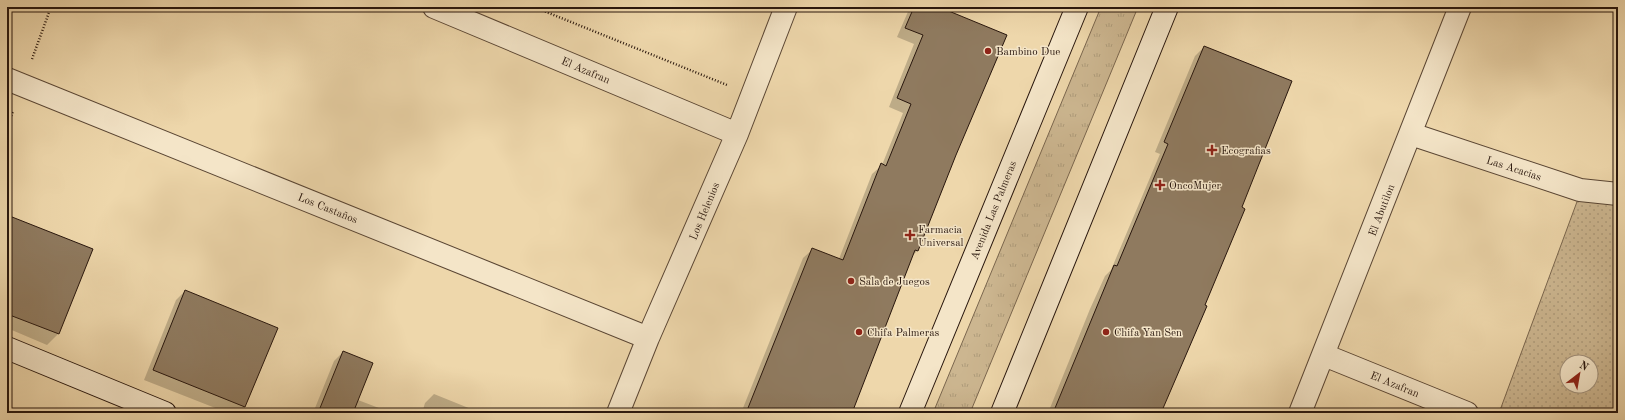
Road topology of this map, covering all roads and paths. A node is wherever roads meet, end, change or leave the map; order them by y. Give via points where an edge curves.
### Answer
1 (434, 7) edge
2 (534, 7) edge
3 (786, 7) edge
4 (1077, 7) edge
5 (1167, 7) edge
6 (1460, 7) edge
7 (730, 78) dead end
8 (7, 79) edge
9 (737, 134) junction
10 (1411, 134) junction
11 (1618, 194) edge
12 (648, 338) junction
13 (7, 348) edge
14 (1324, 354) junction
15 (164, 413) edge
16 (618, 413) edge
17 (910, 413) edge
18 (1002, 413) edge
19 (1300, 413) edge
20 (1467, 413) edge

1 - 9 street, El Azafran
2 - 7 path via 727,85
3 - 9 street, Los Helenios
4 - 17 street, Avenida Las Palmeras
5 - 18 street
6 - 10 street, El Abutilon
8 - 12 street, Los Castaños
9 - 12 street, Los Helenios
10 - 11 street, Las Acacias via 1580,190
10 - 14 street, El Abutilon
12 - 16 street, Los Helenios
13 - 15 street
14 - 19 street, El Abutilon
14 - 20 street, El Azafran

